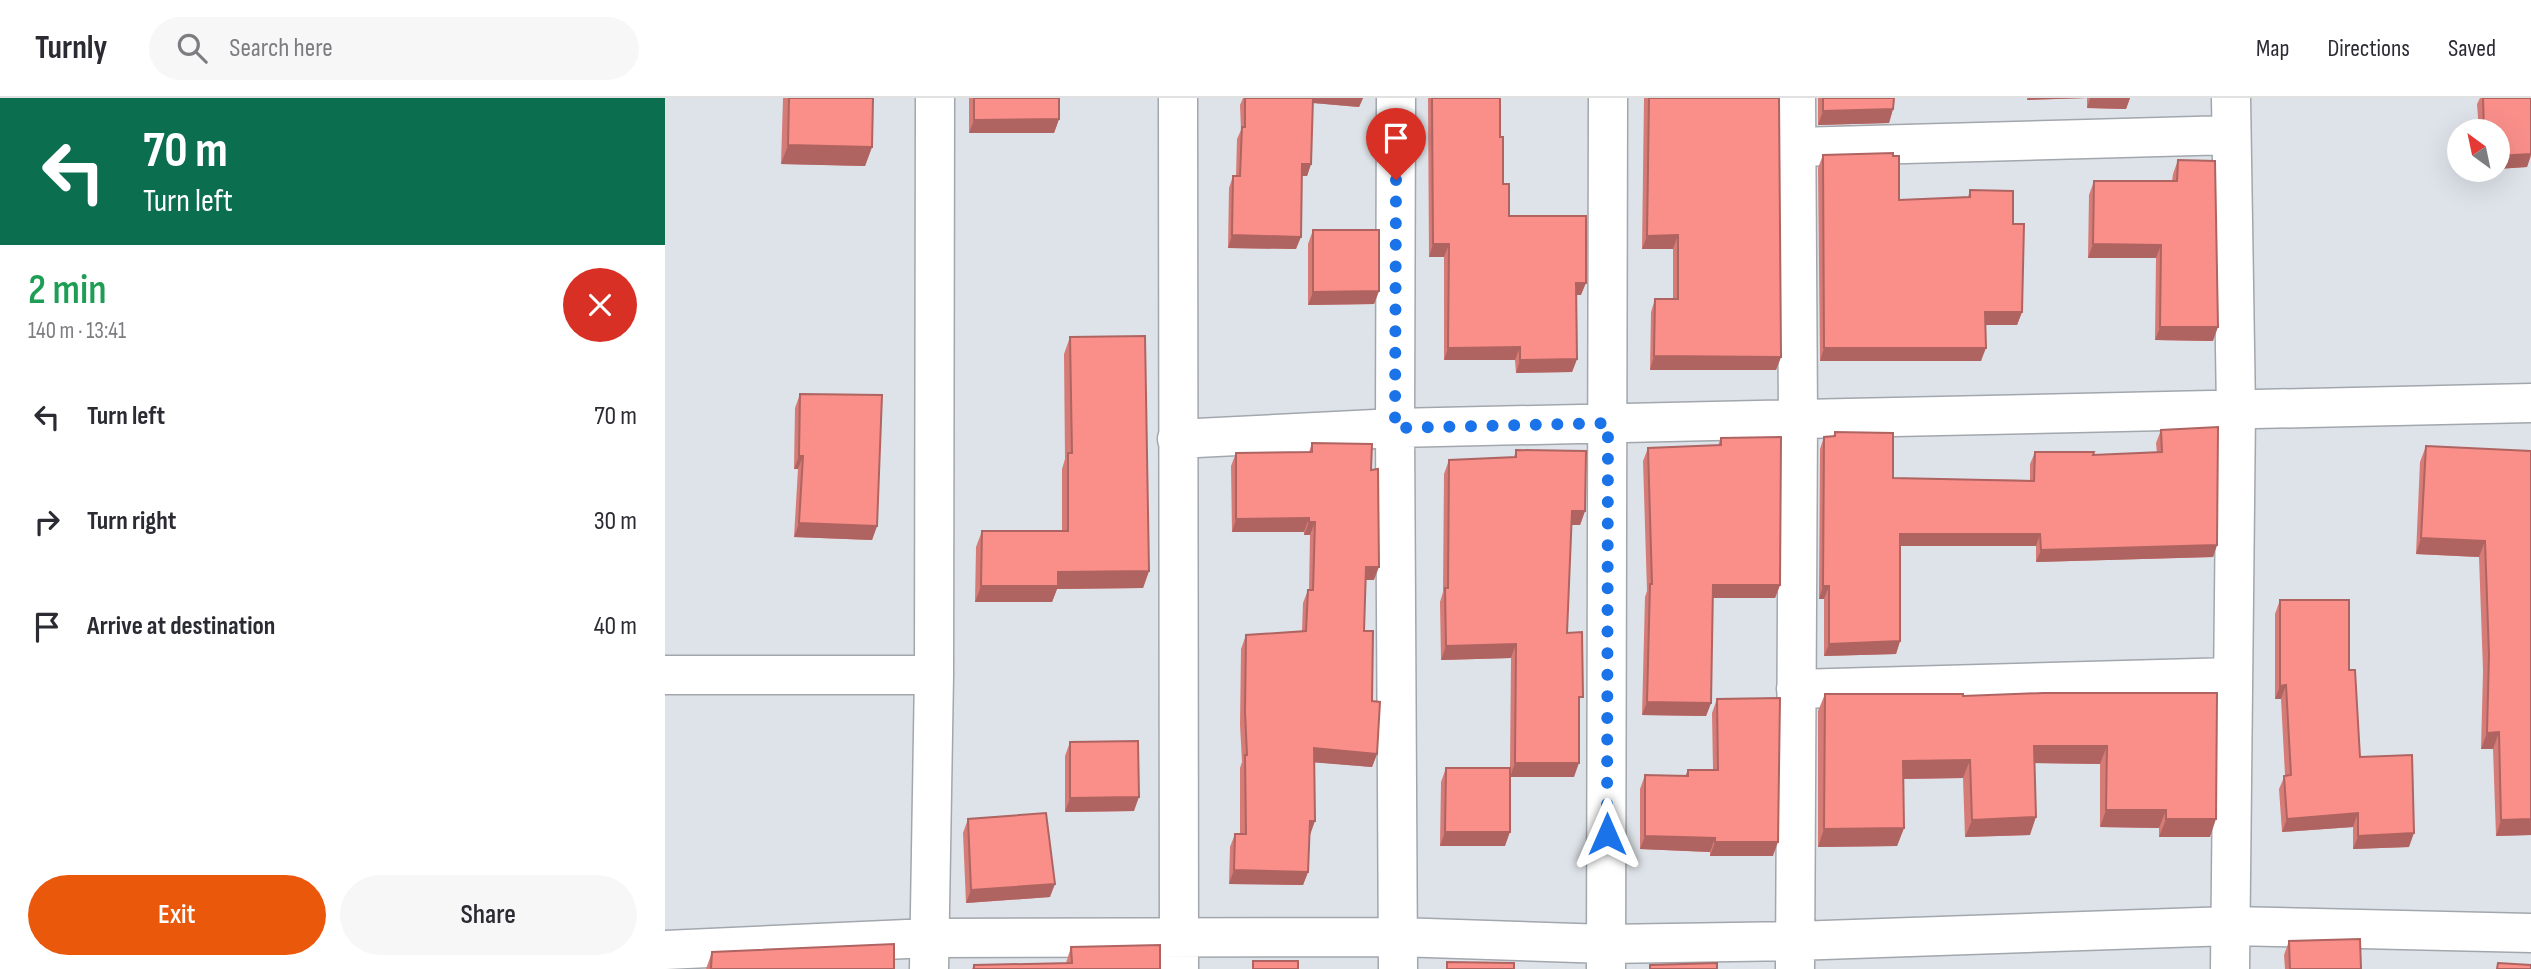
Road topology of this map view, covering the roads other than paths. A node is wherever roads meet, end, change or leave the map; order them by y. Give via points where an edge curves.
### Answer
1 (935, 98) edge
2 (1178, 98) edge
3 (1396, 98) edge
4 (1608, 98) edge
5 (1796, 98) edge
6 (2231, 98) edge
7 (2231, 135) junction
8 (1796, 147) junction
9 (2531, 403) edge
10 (2236, 410) junction
11 (1798, 420) junction
12 (1608, 423) junction
13 (1395, 428) junction
14 (1177, 439) junction
15 (665, 675) edge
16 (935, 675) junction
17 (2233, 677) junction
18 (1796, 689) junction
19 (2230, 926) junction
20 (2531, 933) edge
21 (665, 950) edge
22 (1179, 953) edge
23 (1398, 953) edge
24 (929, 954) edge
25 (1795, 955) edge
26 (1606, 956) edge
27 (2230, 969) edge

1 - 16 street
2 - 14 street
3 - 13 street
4 - 12 street
5 - 8 street
6 - 7 street
7 - 8 street
7 - 10 street
8 - 11 street
9 - 10 street
10 - 11 street
10 - 17 street
11 - 12 street
11 - 18 street
12 - 13 street
12 - 26 street
13 - 14 street
13 - 23 street
14 - 22 street
15 - 16 street
16 - 24 street
17 - 18 street
17 - 19 street
18 - 25 street
19 - 20 street
19 - 25 street
19 - 27 street
21 - 24 street
22 - 23 street
22 - 24 street
23 - 26 street
25 - 26 street

